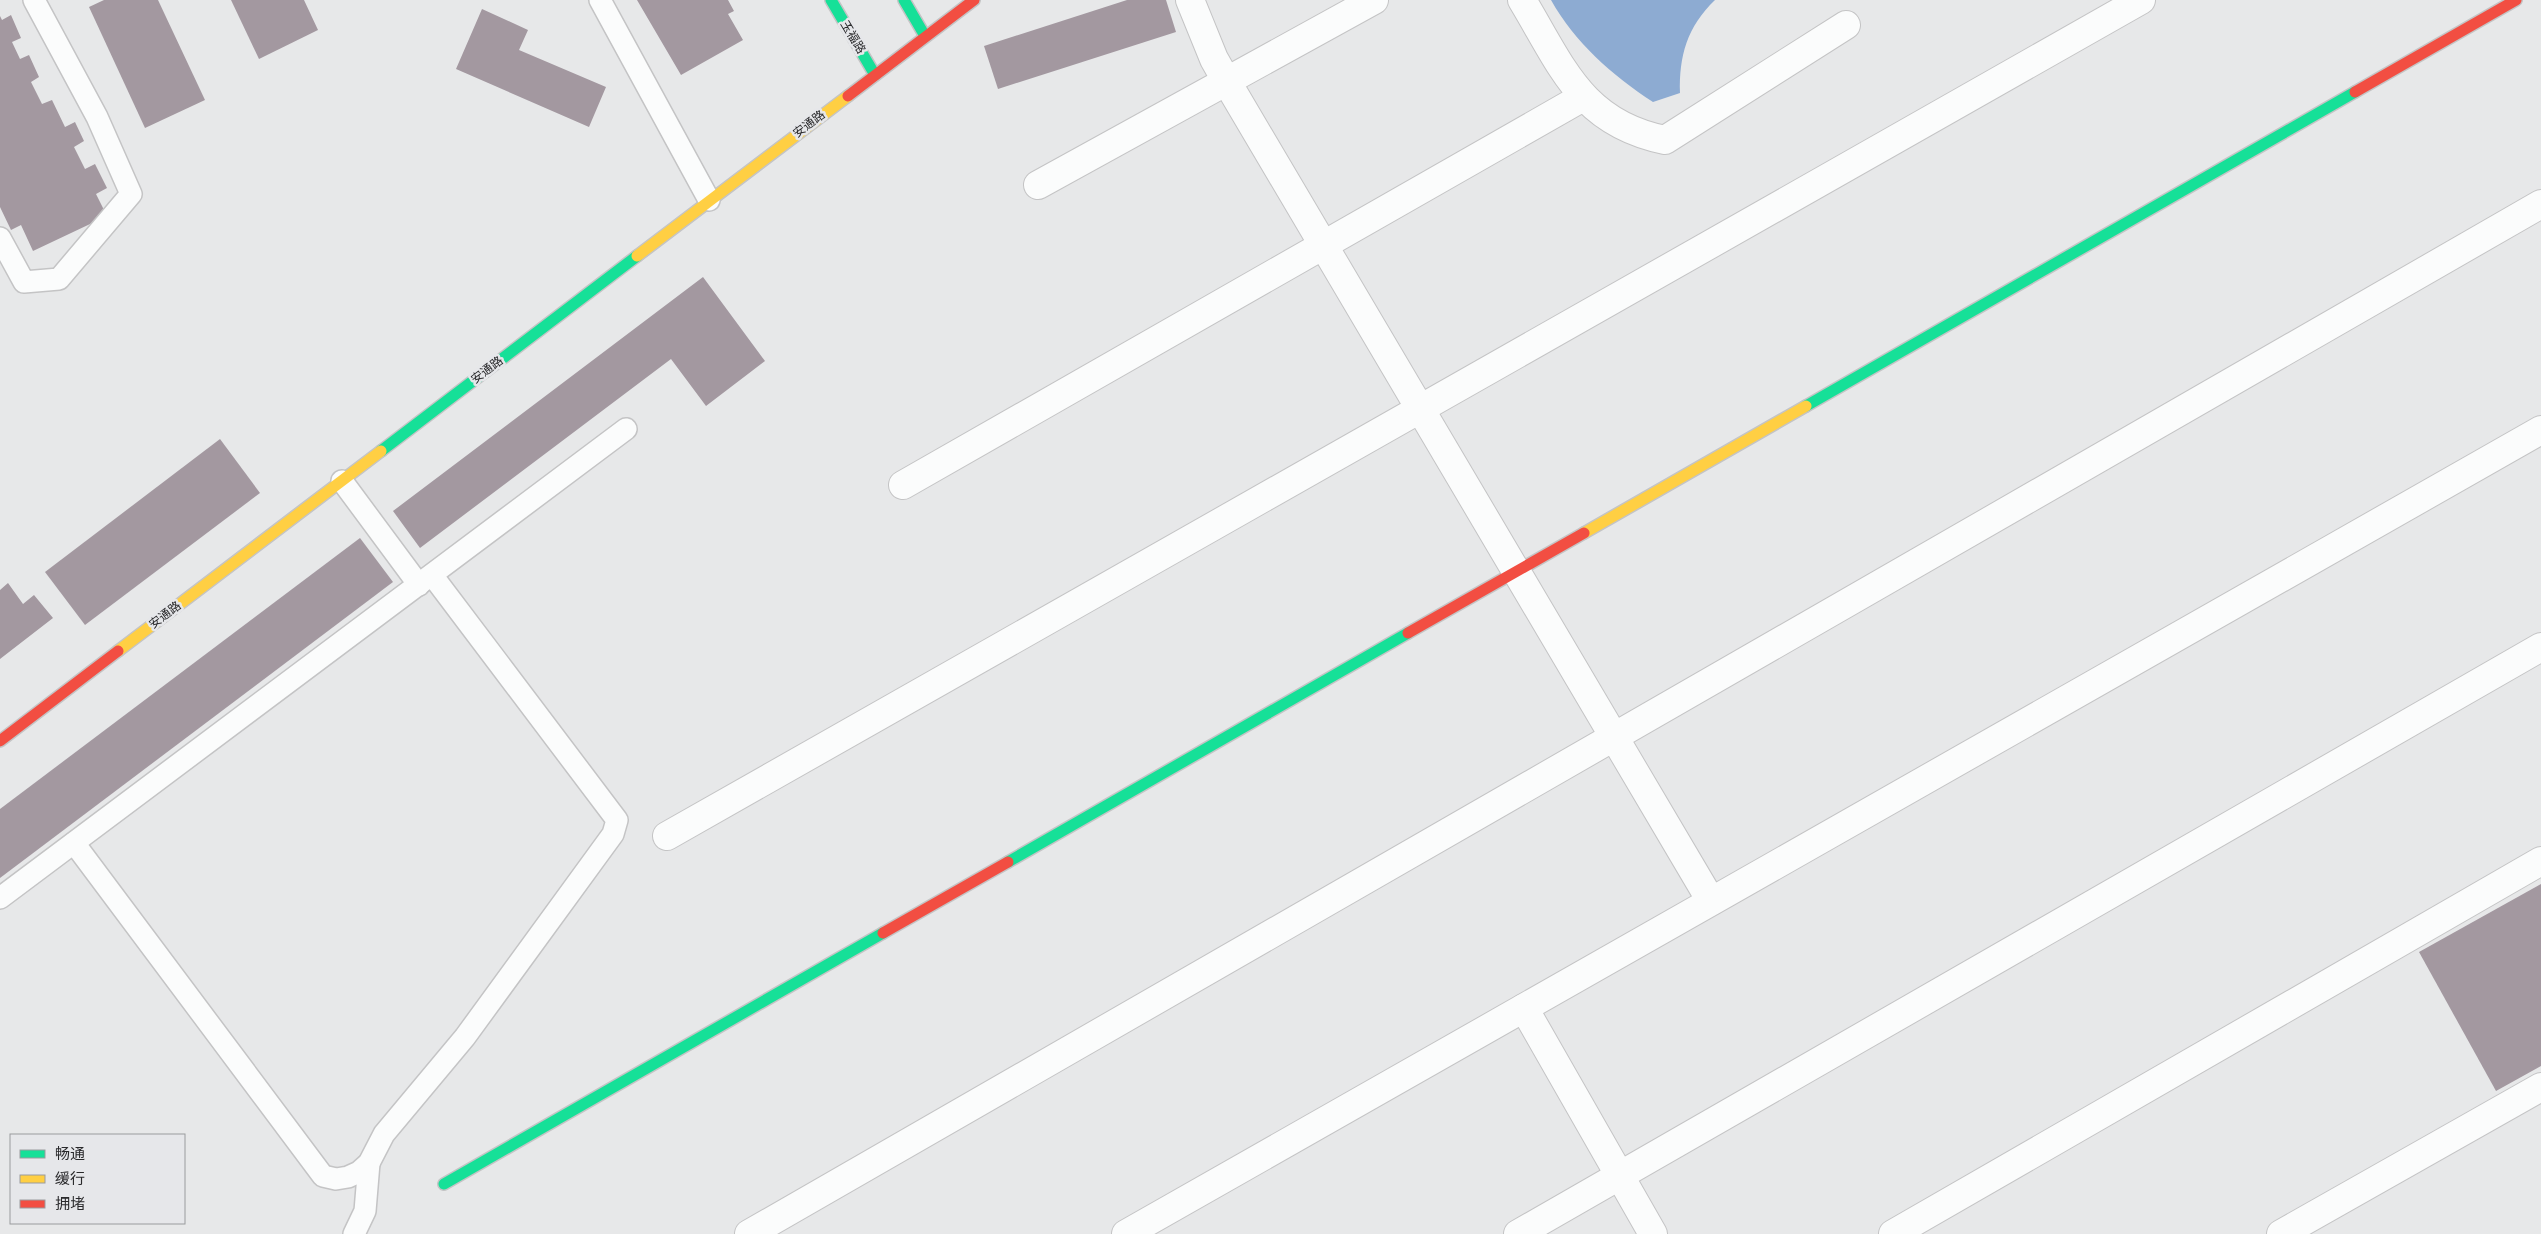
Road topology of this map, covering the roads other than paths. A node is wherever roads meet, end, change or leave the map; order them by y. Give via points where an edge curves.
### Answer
1 (34, 0) edge
2 (600, 0) edge
3 (830, 0) edge
4 (904, 0) edge
5 (974, 0) edge
6 (1190, 0) edge
7 (1374, 0) edge
8 (1522, 0) edge
9 (2141, 0) edge
10 (2516, 0) edge
11 (1846, 25) dead end
12 (925, 36) junction
13 (875, 75) junction
14 (1227, 82) junction
15 (1583, 97) junction
16 (1038, 185) dead end
17 (709, 200) junction
18 (2541, 204) edge
19 (0, 238) edge
20 (1323, 245) junction
21 (1420, 408) junction
22 (626, 429) dead end
23 (2541, 430) edge
24 (342, 481) junction
25 (904, 485) dead end
26 (1516, 571) junction
27 (426, 580) junction
28 (2541, 647) edge
29 (1614, 737) junction
30 (0, 741) edge
31 (667, 836) dead end
32 (74, 843) junction
33 (2541, 861) edge
34 (0, 898) edge
35 (1712, 901) junction
36 (1524, 1008) junction
37 (2541, 1087) edge
38 (369, 1163) junction
39 (1620, 1175) junction
40 (444, 1184) dead end
41 (354, 1234) edge
42 (749, 1234) edge
43 (1126, 1234) edge
44 (1518, 1234) edge
45 (1653, 1234) edge
46 (1893, 1234) edge
47 (2281, 1234) edge

1 - 19 lane via 97,118 131,194 59,278 24,282
2 - 17 lane
3 - 13 street, 玉福路
4 - 12 street
5 - 12 street, 安通路
6 - 14 street
7 - 14 street
8 - 15 street
9 - 21 street
10 - 26 street
11 - 15 street via 1665,140 1639,135 1616,124
12 - 13 street, 安通路
13 - 17 street, 安通路
14 - 16 street
14 - 20 street
15 - 20 street
17 - 24 street, 安通路
18 - 29 street
20 - 21 street
20 - 25 street
21 - 26 street
21 - 31 street
22 - 27 lane
23 - 35 street
24 - 27 lane
24 - 30 street, 安通路
26 - 29 street
26 - 40 street
27 - 32 lane
27 - 38 lane via 617,820 613,834 465,1037 384,1134
28 - 39 street
29 - 35 street
29 - 42 street
32 - 34 lane
32 - 38 lane via 323,1176 348,1177
33 - 46 street
35 - 36 street
36 - 39 street
36 - 43 street
37 - 47 street
38 - 41 lane via 365,1210
39 - 44 street
39 - 45 street

